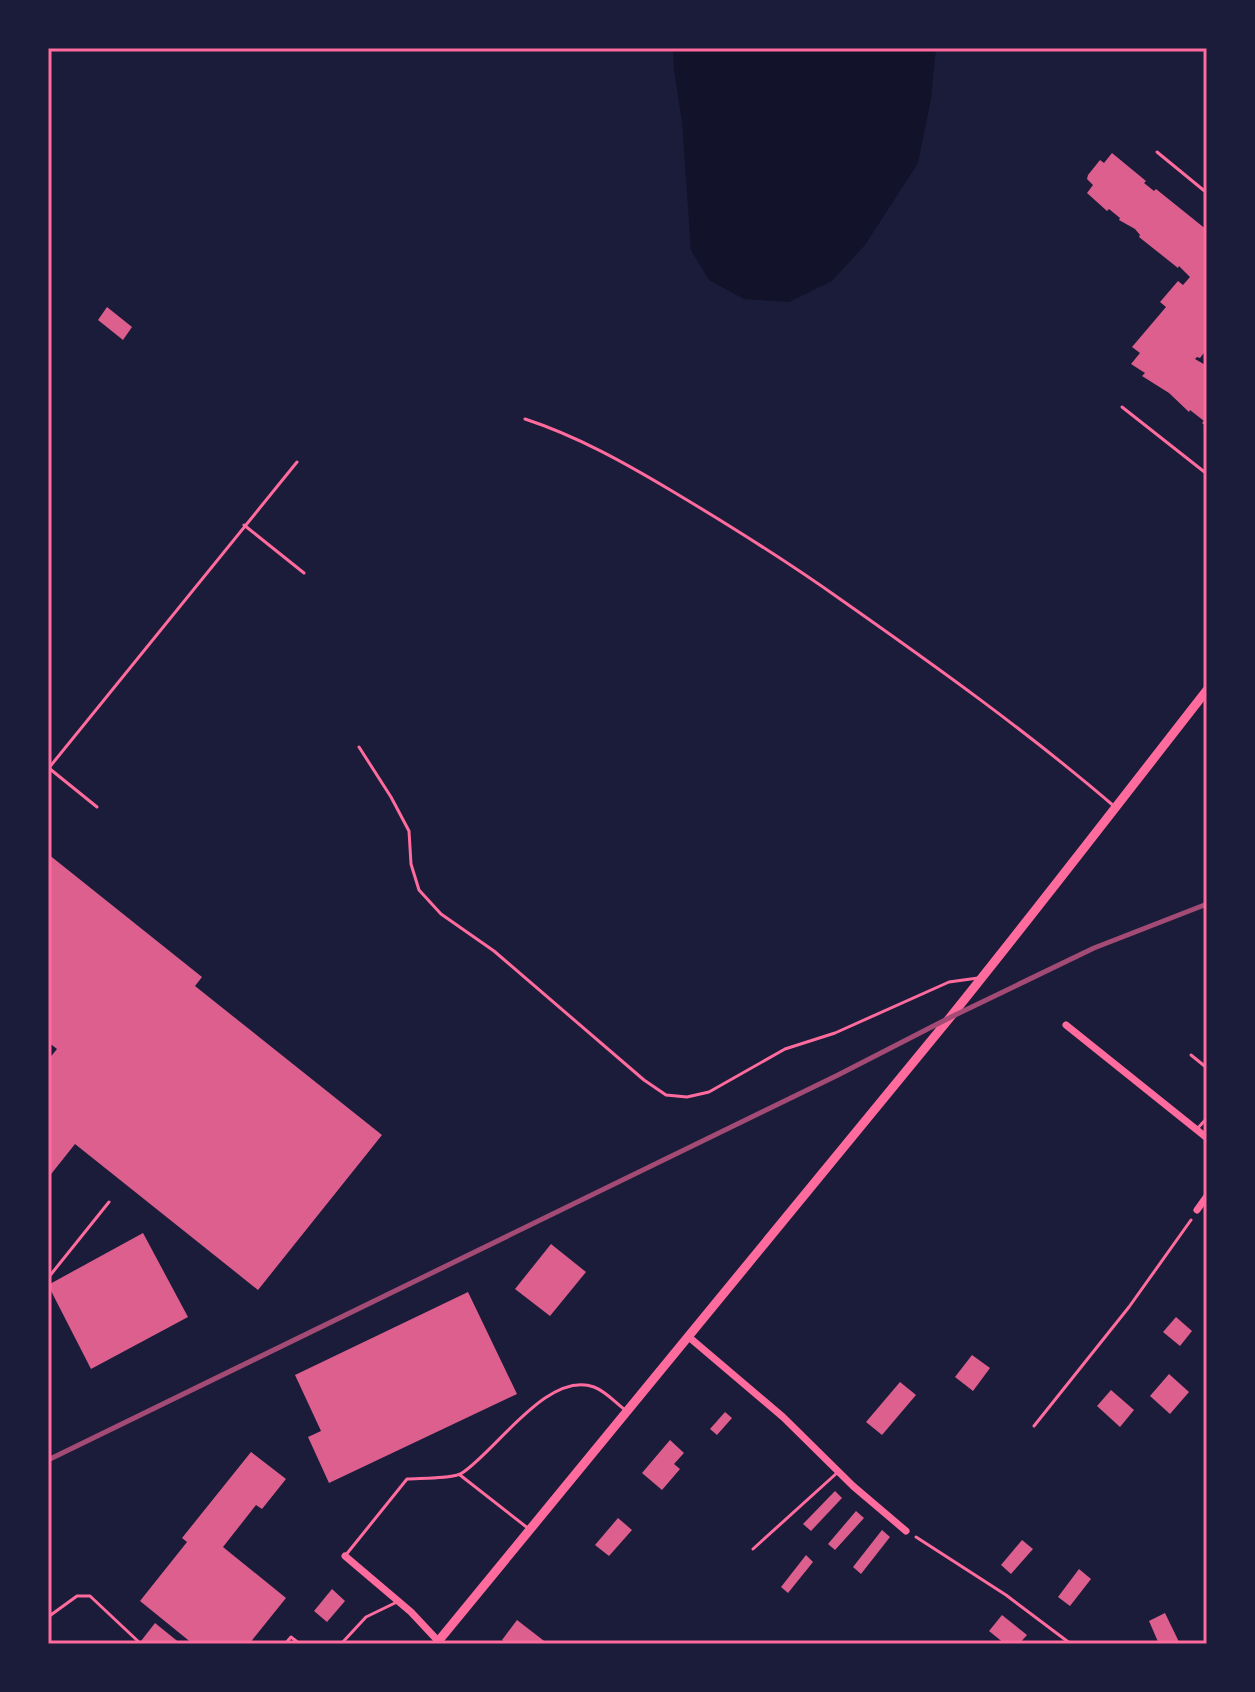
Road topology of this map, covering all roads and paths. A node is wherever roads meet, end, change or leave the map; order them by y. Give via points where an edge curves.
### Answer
1 (1157, 152) dead end
2 (1207, 193) edge
3 (1122, 407) dead end
4 (525, 419) dead end
5 (297, 462) dead end
6 (1207, 474) edge
7 (244, 525) junction
8 (304, 573) dead end
9 (1207, 690) edge
10 (359, 747) dead end
11 (49, 769) edge
12 (97, 807) dead end
13 (1115, 807) junction
14 (982, 977) junction
15 (1066, 1025) dead end
16 (1191, 1055) dead end
17 (1207, 1068) edge
18 (1207, 1118) edge
19 (1197, 1129) junction
20 (1207, 1138) edge
21 (1207, 1196) edge
22 (109, 1202) dead end
23 (1197, 1210) joint
24 (48, 1278) edge
25 (690, 1338) junction
26 (627, 1412) junction
27 (1034, 1426) dead end
28 (838, 1472) junction
29 (460, 1475) junction
30 (529, 1529) junction
31 (906, 1531) joint
32 (753, 1549) dead end
33 (345, 1556) joint
34 (398, 1601) junction
35 (48, 1617) edge
36 (439, 1643) edge
37 (141, 1644) edge
38 (285, 1644) edge
39 (300, 1644) edge
40 (341, 1644) edge
41 (1071, 1644) edge

1 - 2 lane
3 - 6 lane
4 - 13 lane via 561,431 643,474 759,542 928,660
5 - 7 lane
7 - 8 lane
7 - 11 lane
9 - 13 street
10 - 14 lane via 409,831 411,864 426,898 666,1095 709,1092 785,1049 897,1008 949,982
11 - 12 lane
13 - 14 street
14 - 25 street
15 - 19 street
16 - 17 lane
18 - 19 lane
19 - 20 street
21 - 23 street
22 - 24 lane
23 - 27 path via 1129,1307
25 - 26 street
25 - 28 street
26 - 29 lane via 596,1388 566,1388 539,1402
26 - 30 street
28 - 31 street
28 - 32 lane
29 - 30 lane
29 - 33 lane via 407,1479
30 - 36 street
31 - 41 path
33 - 34 street
34 - 36 street
34 - 40 lane via 366,1617
35 - 37 lane via 77,1596 90,1596
38 - 39 lane via 291,1637

